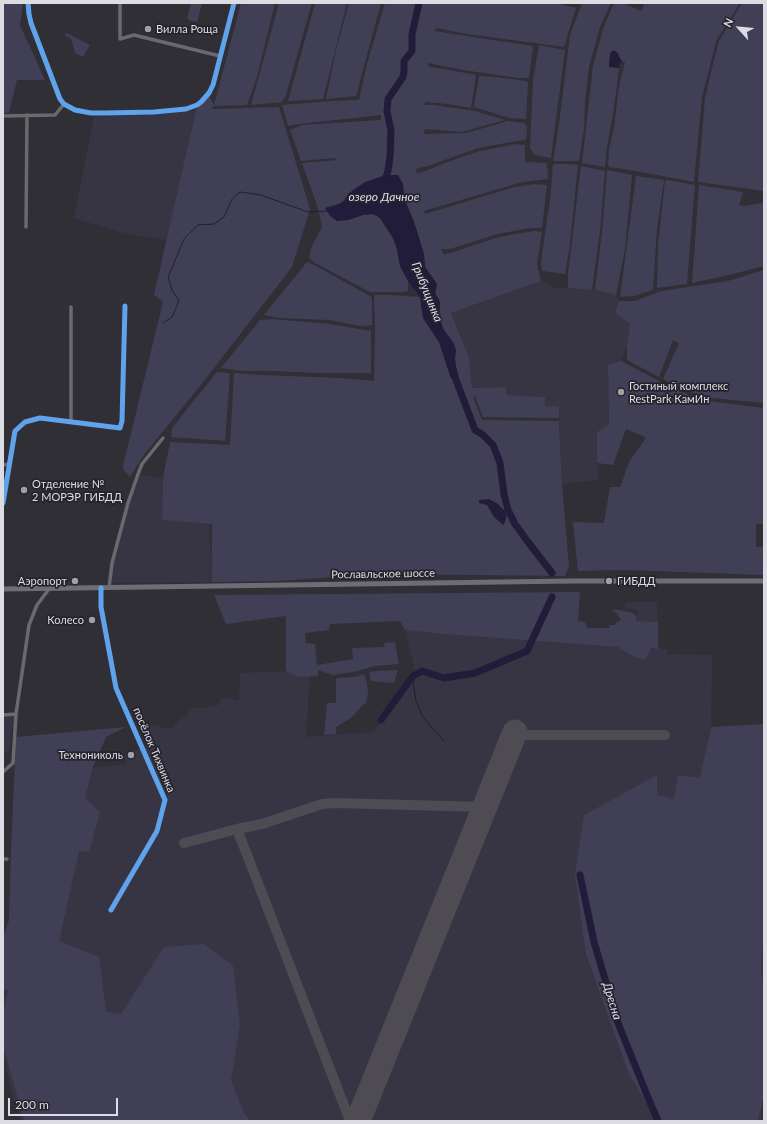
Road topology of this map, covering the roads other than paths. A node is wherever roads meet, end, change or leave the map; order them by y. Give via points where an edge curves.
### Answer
1 (28, 3) edge
2 (120, 3) edge
3 (234, 3) edge
4 (220, 56) junction
5 (64, 104) junction
6 (3, 116) edge
7 (27, 116) junction
8 (26, 227) dead end
9 (71, 306) dead end
10 (125, 306) dead end
11 (71, 422) junction
12 (163, 438) dead end
13 (10, 464) junction
14 (3, 465) edge
15 (3, 503) edge
16 (764, 581) edge
17 (101, 588) junction
18 (109, 588) junction
19 (3, 589) edge
20 (49, 589) junction
21 (16, 714) junction
22 (3, 715) edge
23 (3, 772) edge
24 (111, 910) dead end

1 - 5 street via 31,23
2 - 4 street via 120,39 134,35
3 - 4 street
4 - 5 street via 209,93 197,105 186,109 91,113 75,110
5 - 7 street via 55,115
6 - 7 street
7 - 8 street
9 - 11 street
10 - 11 street via 120,428
11 - 13 street via 40,418 25,422 15,431
12 - 18 street via 142,464 138,474 112,563
13 - 14 street
13 - 15 street
16 - 18 main road, Рославльское шоссе
17 - 18 main road, Рославльское шоссе
17 - 20 main road, Рославльское шоссе
17 - 24 street, посёлок Тихвинка via 101,607 116,688 165,800 157,831
19 - 20 main road, Рославльское шоссе
20 - 21 street via 37,605 29,625
21 - 22 street
21 - 23 street via 13,763

